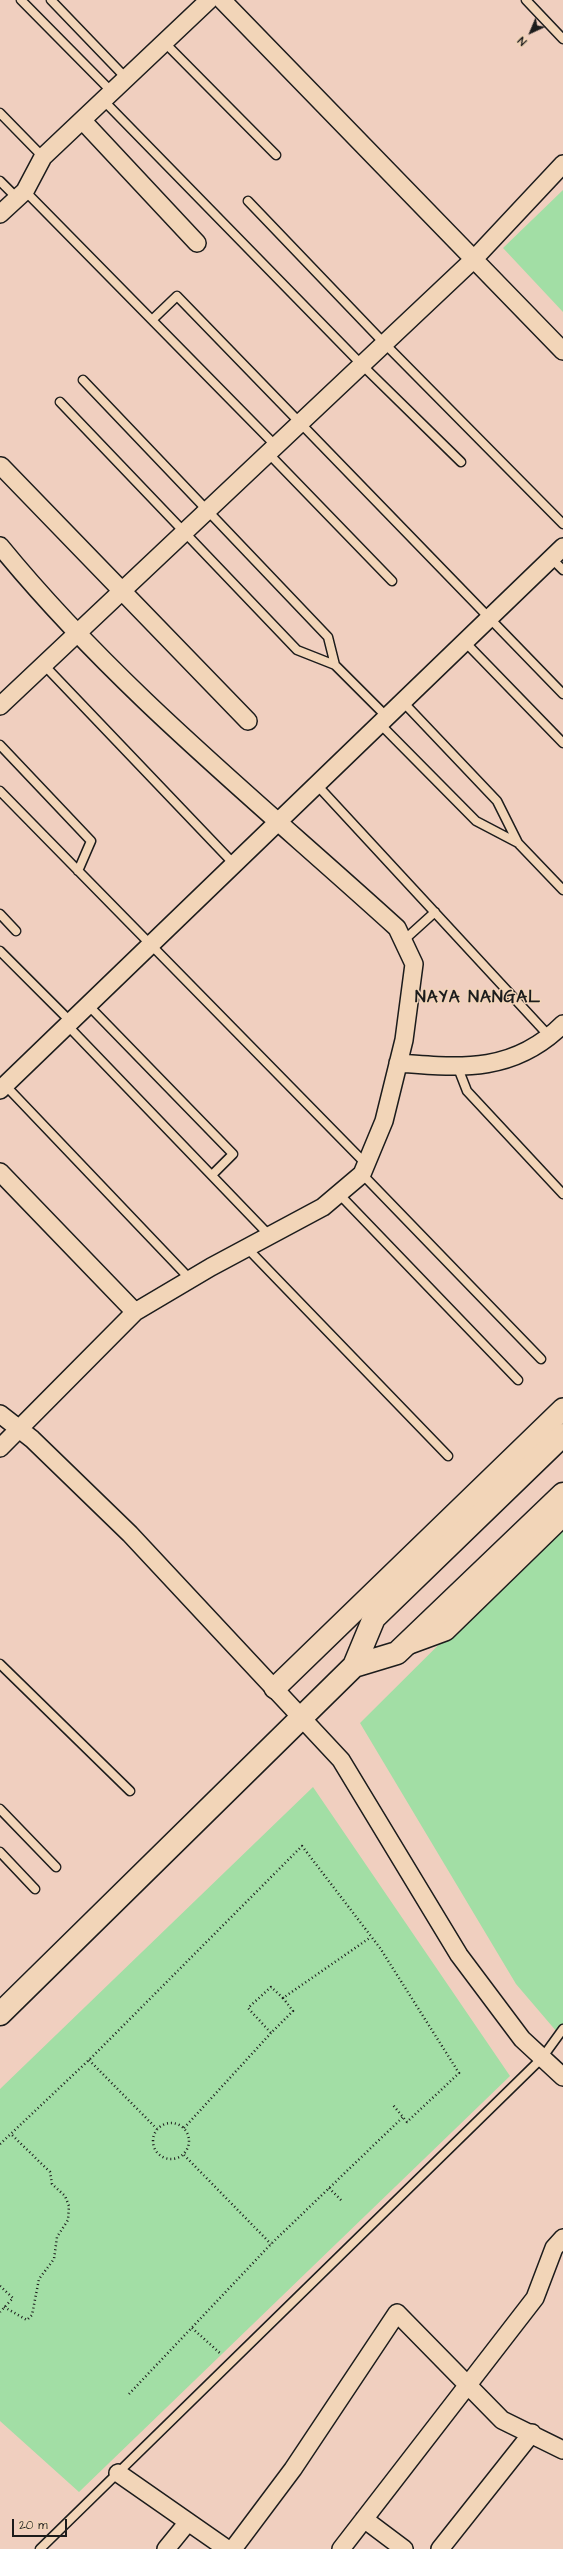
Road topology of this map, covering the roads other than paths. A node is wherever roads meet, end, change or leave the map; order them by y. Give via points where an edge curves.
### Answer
1 (21, 0) edge
2 (51, 0) edge
3 (209, 0) edge
4 (222, 0) edge
5 (526, 0) edge
6 (563, 39) edge
7 (164, 42) junction
8 (126, 78) junction
9 (108, 96) junction
10 (0, 113) edge
11 (82, 120) junction
12 (276, 155) dead end
13 (43, 157) junction
14 (563, 164) edge
15 (0, 181) edge
16 (21, 194) junction
17 (248, 200) dead end
18 (0, 214) edge
19 (198, 243) dead end
20 (474, 259) junction
21 (152, 320) junction
22 (384, 343) junction
23 (563, 351) edge
24 (362, 365) junction
25 (83, 380) dead end
26 (60, 402) dead end
27 (300, 423) junction
28 (272, 450) junction
29 (460, 462) dead end
30 (1, 466) dead end
31 (207, 510) junction
32 (563, 524) edge
33 (183, 533) junction
34 (0, 546) edge
35 (557, 553) edge
36 (563, 570) edge
37 (392, 581) dead end
38 (122, 591) junction
39 (490, 617) junction
40 (78, 632) junction
41 (464, 642) junction
42 (44, 665) junction
43 (335, 666) junction
44 (563, 694) edge
45 (403, 702) junction
46 (0, 706) edge
47 (384, 720) junction
48 (248, 721) dead end
49 (563, 742) edge
50 (0, 745) edge
51 (317, 785) junction
52 (0, 791) edge
53 (279, 821) junction
54 (518, 843) junction
55 (234, 864) junction
56 (78, 871) junction
57 (563, 890) edge
58 (435, 912) junction
59 (0, 914) edge
60 (16, 931) dead end
61 (403, 941) junction
62 (150, 945) junction
63 (0, 951) edge
64 (88, 1005) junction
65 (69, 1024) junction
66 (563, 1024) edge
67 (550, 1037) junction
68 (398, 1063) junction
69 (458, 1068) junction
70 (3, 1088) edge
71 (364, 1169) junction
72 (0, 1172) edge
73 (212, 1175) junction
74 (339, 1194) junction
75 (563, 1194) edge
76 (270, 1236) junction
77 (247, 1248) junction
78 (190, 1279) junction
79 (136, 1312) junction
80 (542, 1360) dead end
81 (518, 1380) dead end
82 (563, 1409) edge
83 (0, 1414) edge
84 (20, 1429) junction
85 (563, 1436) edge
86 (0, 1448) edge
87 (448, 1456) dead end
88 (563, 1494) edge
89 (563, 1515) edge
90 (388, 1578) junction
91 (380, 1613) junction
92 (407, 1644) junction
93 (0, 1664) edge
94 (354, 1666) junction
95 (275, 1688) junction
96 (303, 1718) junction
97 (130, 1792) dead end
98 (0, 1809) edge
99 (0, 1852) edge
100 (56, 1867) dead end
101 (35, 1889) dead end
102 (0, 2014) edge
103 (563, 2029) edge
104 (542, 2058) junction
105 (563, 2077) edge
106 (563, 2238) edge
107 (468, 2384) junction
108 (532, 2433) junction
109 (563, 2450) edge
110 (118, 2473) junction
111 (364, 2520) junction
112 (188, 2522) junction
113 (40, 2549) edge
114 (166, 2549) edge
115 (227, 2549) edge
116 (233, 2549) edge
117 (341, 2549) edge
118 (404, 2549) edge
119 (440, 2549) edge

1 - 9 lane
2 - 8 lane
3 - 7 street
4 - 20 street
5 - 6 lane
7 - 8 street
7 - 12 lane
8 - 9 street
9 - 11 street
9 - 24 lane
10 - 13 lane
11 - 13 street
11 - 19 street
13 - 16 street
14 - 20 street
15 - 16 lane
16 - 18 street
16 - 21 lane
17 - 22 lane
20 - 22 street
20 - 23 street
21 - 27 lane via 177,296
21 - 28 lane
22 - 24 street
22 - 32 lane
24 - 27 street
24 - 29 lane
25 - 31 lane
26 - 33 lane
27 - 28 street
27 - 39 lane
28 - 31 street
28 - 37 lane
30 - 38 street
31 - 33 street
31 - 43 lane via 328,637
33 - 38 street
33 - 43 lane via 297,650
34 - 40 street via 35,589
35 - 36 lane
35 - 39 street
38 - 40 street
38 - 48 street
39 - 41 street
39 - 44 lane
40 - 42 street
40 - 53 street via 155,710
41 - 45 street
41 - 49 lane
42 - 46 street
42 - 55 lane
43 - 47 lane
45 - 47 street
45 - 54 lane via 497,801
47 - 51 street
47 - 54 lane via 476,821
50 - 56 lane via 91,841
51 - 53 street
51 - 58 lane
52 - 56 lane
53 - 55 street
53 - 61 street via 397,928
54 - 57 lane
55 - 62 street
56 - 62 lane
58 - 61 lane
58 - 67 lane
59 - 60 lane
61 - 68 street via 414,964 404,1040
62 - 64 street
62 - 71 lane
63 - 65 lane
64 - 65 street
64 - 73 lane via 233,1154
65 - 70 street
65 - 73 lane
66 - 67 street
67 - 69 street via 505,1062
68 - 69 street
68 - 71 street via 384,1120
69 - 75 lane via 467,1092
70 - 78 lane
71 - 74 street
71 - 80 lane
72 - 79 street
73 - 76 lane
74 - 76 street via 323,1207
74 - 81 lane
76 - 77 street
77 - 78 street
77 - 87 lane
78 - 79 street
79 - 84 street
82 - 90 street
83 - 84 street
84 - 86 street
84 - 95 street via 130,1534
85 - 91 highway
88 - 92 highway
89 - 92 street via 444,1630
90 - 91 street
90 - 95 street
91 - 94 highway via 374,1618
92 - 94 highway via 397,1653
93 - 97 lane
94 - 96 highway
95 - 96 street
96 - 102 highway
96 - 104 street via 341,1760 459,1955 522,2039
98 - 100 lane
99 - 101 lane
103 - 104 lane
104 - 105 street
104 - 110 lane
106 - 107 street via 554,2248 535,2298
107 - 108 street via 502,2420
107 - 111 street
107 - 116 street via 397,2313 293,2468
108 - 109 street
108 - 119 street
110 - 112 street
110 - 113 lane
111 - 117 street
111 - 118 street
112 - 114 street
112 - 115 street

